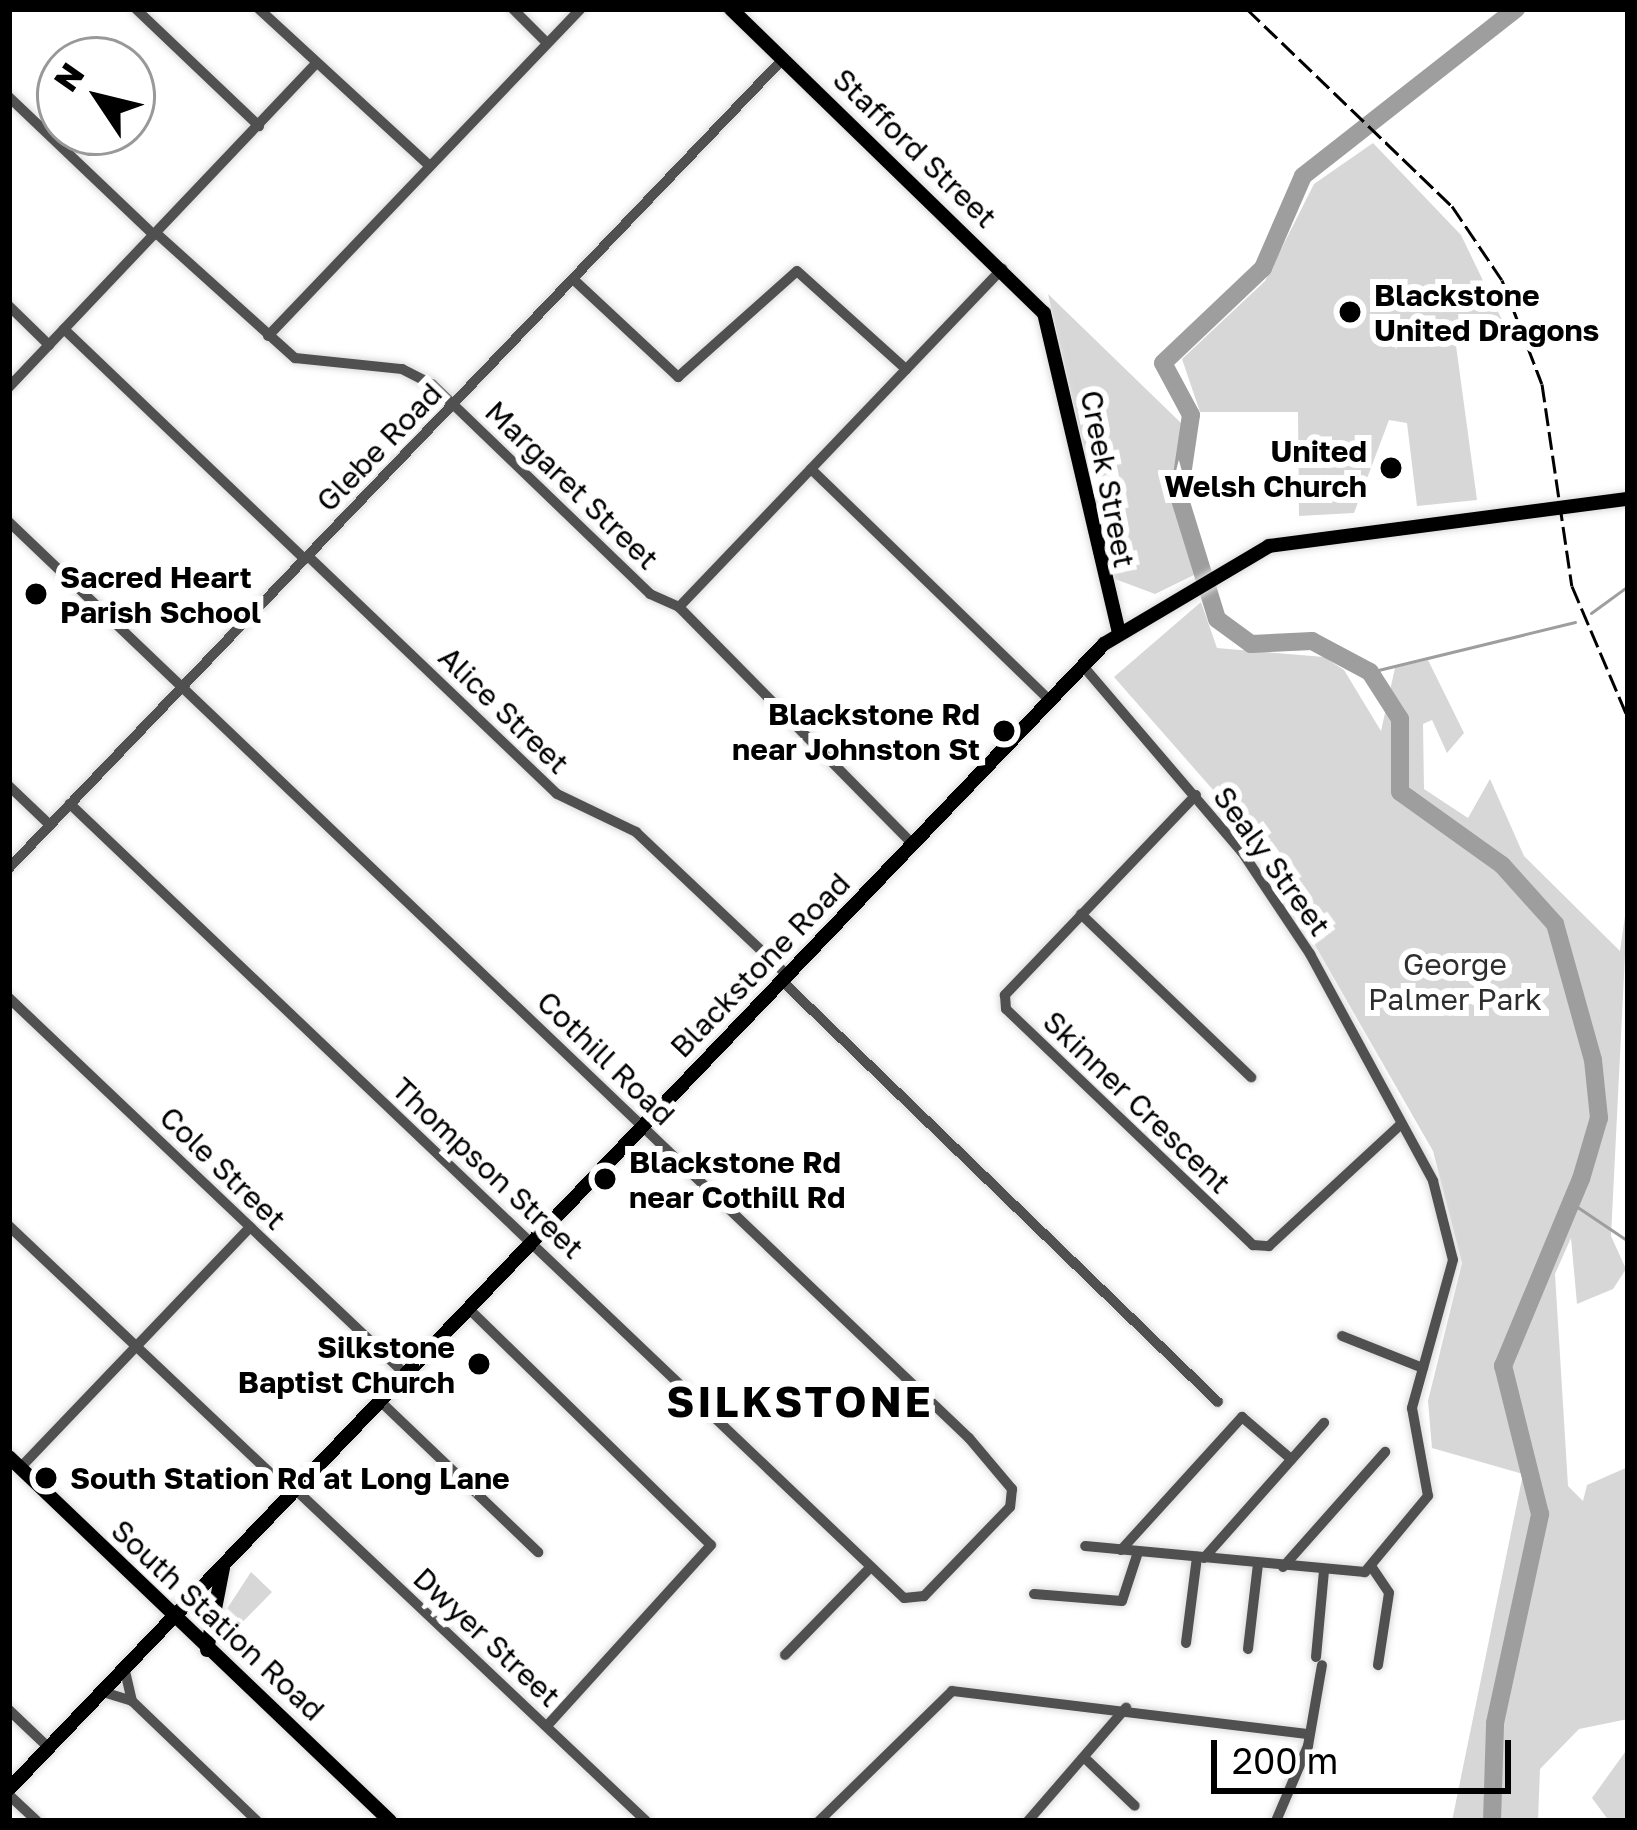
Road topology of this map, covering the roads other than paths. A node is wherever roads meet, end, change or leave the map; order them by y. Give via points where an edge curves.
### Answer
1 (136, 9) edge
2 (260, 9) edge
3 (512, 9) edge
4 (580, 9) edge
5 (730, 9) edge
6 (547, 43) junction
7 (783, 59) junction
8 (316, 64) junction
9 (9, 97) edge
10 (259, 126) junction
11 (430, 166) junction
12 (155, 234) junction
13 (1002, 269) junction
14 (573, 278) junction
15 (9, 306) edge
16 (64, 329) junction
17 (1052, 332) joint
18 (268, 336) junction
19 (49, 345) junction
20 (906, 369) junction
21 (9, 387) edge
22 (453, 404) junction
23 (811, 469) junction
24 (1628, 500) edge
25 (9, 522) edge
26 (306, 557) junction
27 (679, 607) junction
28 (1119, 633) junction
29 (1083, 666) junction
30 (183, 687) junction
31 (1049, 700) junction
32 (9, 786) edge
33 (1196, 795) junction
34 (70, 804) junction
35 (50, 825) junction
36 (914, 844) junction
37 (9, 868) edge
38 (1082, 914) junction
39 (785, 978) junction
40 (9, 998) edge
41 (1251, 1077) dead end
42 (1401, 1124) junction
43 (643, 1126) junction
44 (9, 1226) edge
45 (250, 1227) junction
46 (532, 1242) junction
47 (468, 1308) junction
48 (442, 1336) junction
49 (1342, 1336) dead end
50 (135, 1346) junction
51 (1423, 1368) junction
52 (404, 1373) junction
53 (381, 1400) junction
54 (1218, 1402) dead end
55 (1324, 1424) dead end
56 (1384, 1452) dead end
57 (1291, 1459) junction
58 (14, 1462) edge
59 (294, 1492) junction
60 (1085, 1546) dead end
61 (1121, 1550) junction
62 (538, 1552) dead end
63 (1138, 1552) junction
64 (1201, 1558) junction
65 (1258, 1564) junction
66 (1371, 1566) junction
67 (1283, 1567) junction
68 (224, 1568) junction
69 (870, 1568) junction
70 (1324, 1571) junction
71 (1034, 1594) dead end
72 (175, 1619) junction
73 (1186, 1643) dead end
74 (1248, 1649) dead end
75 (207, 1650) junction
76 (785, 1655) dead end
77 (1378, 1665) dead end
78 (125, 1671) junction
79 (103, 1692) junction
80 (132, 1701) junction
81 (1126, 1708) junction
82 (9, 1710) edge
83 (547, 1726) junction
84 (1306, 1734) junction
85 (49, 1748) junction
86 (1087, 1760) junction
87 (9, 1792) edge
88 (1135, 1806) dead end
89 (37, 1821) edge
90 (257, 1821) edge
91 (390, 1821) edge
92 (646, 1821) edge
93 (819, 1821) edge
94 (1028, 1821) edge
95 (1276, 1821) edge

1 - 10 street
2 - 8 street
3 - 6 street
4 - 6 street
5 - 7 main road, Stafford Street
6 - 11 street
7 - 13 main road, Stafford Street
7 - 14 street, Glebe Road
8 - 10 street
8 - 11 street
9 - 12 street, Margaret Street
10 - 12 street
11 - 18 street
12 - 16 street
12 - 18 street, Margaret Street
13 - 17 main road, Stafford Street
13 - 20 street
14 - 20 street via 678,377 797,271
14 - 22 street, Glebe Road
15 - 19 street
16 - 19 street
16 - 26 street, Alice Street
17 - 28 main road, Creek Street
18 - 22 street, Margaret Street via 306,362 410,372
19 - 21 street
20 - 23 street
22 - 26 street, Glebe Road
22 - 27 street, Margaret Street via 650,594
23 - 27 street
23 - 31 street
24 - 28 main road, Blackstone Road via 1307,536 1226,569
25 - 30 street, Cothill Road
26 - 30 street, Glebe Road
26 - 39 street, Alice Street via 557,794 636,832
27 - 36 street, Margaret Street via 695,636
28 - 29 main road, Blackstone Road
29 - 31 main road, Blackstone Road
29 - 33 street, Sealy Street
30 - 34 street, Glebe Road
30 - 43 street, Cothill Road
31 - 36 main road, Blackstone Road
32 - 35 street
33 - 38 street, Skinner Crescent
33 - 42 street, Sealy Street via 1310,954
34 - 35 street, Glebe Road
34 - 46 street, Thompson Street
35 - 37 street, Glebe Road
36 - 39 main road, Blackstone Road
38 - 41 street
38 - 42 street, Skinner Crescent via 1002,1003 1253,1245 1269,1246
39 - 43 main road, Blackstone Road
39 - 54 street, Alice Street
40 - 45 street, Cole Street
42 - 51 street, Sealy Street via 1440,1197 1453,1260
43 - 46 main road, Blackstone Road
43 - 69 street, Cothill Road via 1012,1489 1010,1507 917,1600
44 - 50 street, Dwyer Street
45 - 50 street
45 - 52 street, Cole Street
46 - 47 main road, Blackstone Road
46 - 69 street, Thompson Street
47 - 48 main road, Blackstone Road
47 - 83 street via 711,1545
48 - 52 main road, Blackstone Road
48 - 53 main road, Blackstone Road
49 - 51 street
50 - 58 street
50 - 59 street, Dwyer Street
51 - 66 street, Sealy Street via 1412,1408 1428,1496
52 - 53 main road, Blackstone Road
53 - 59 main road, Blackstone Road
53 - 62 street
55 - 57 street
56 - 67 street
57 - 61 street via 1242,1417
57 - 64 street
58 - 72 main road, South Station Road
59 - 68 main road, Blackstone Road
59 - 83 street, Dwyer Street
60 - 61 street
61 - 63 street
63 - 64 street
63 - 71 street via 1122,1601
64 - 65 street
64 - 73 street
65 - 67 street
65 - 74 street
66 - 70 street
66 - 77 street via 1389,1593
67 - 70 street
68 - 72 main road, Blackstone Road
68 - 75 main road
69 - 76 street
70 - 84 street
72 - 75 main road, South Station Road
72 - 78 main road, Blackstone Road
75 - 91 main road, South Station Road
78 - 79 main road, Blackstone Road
78 - 80 street
79 - 80 street
79 - 85 main road, Blackstone Road
80 - 90 street
81 - 84 street
81 - 86 street
81 - 93 street via 943,1693
82 - 85 street
83 - 92 street, Dwyer Street
84 - 95 street
85 - 87 main road, Blackstone Road
86 - 88 street
86 - 94 street
87 - 89 street

